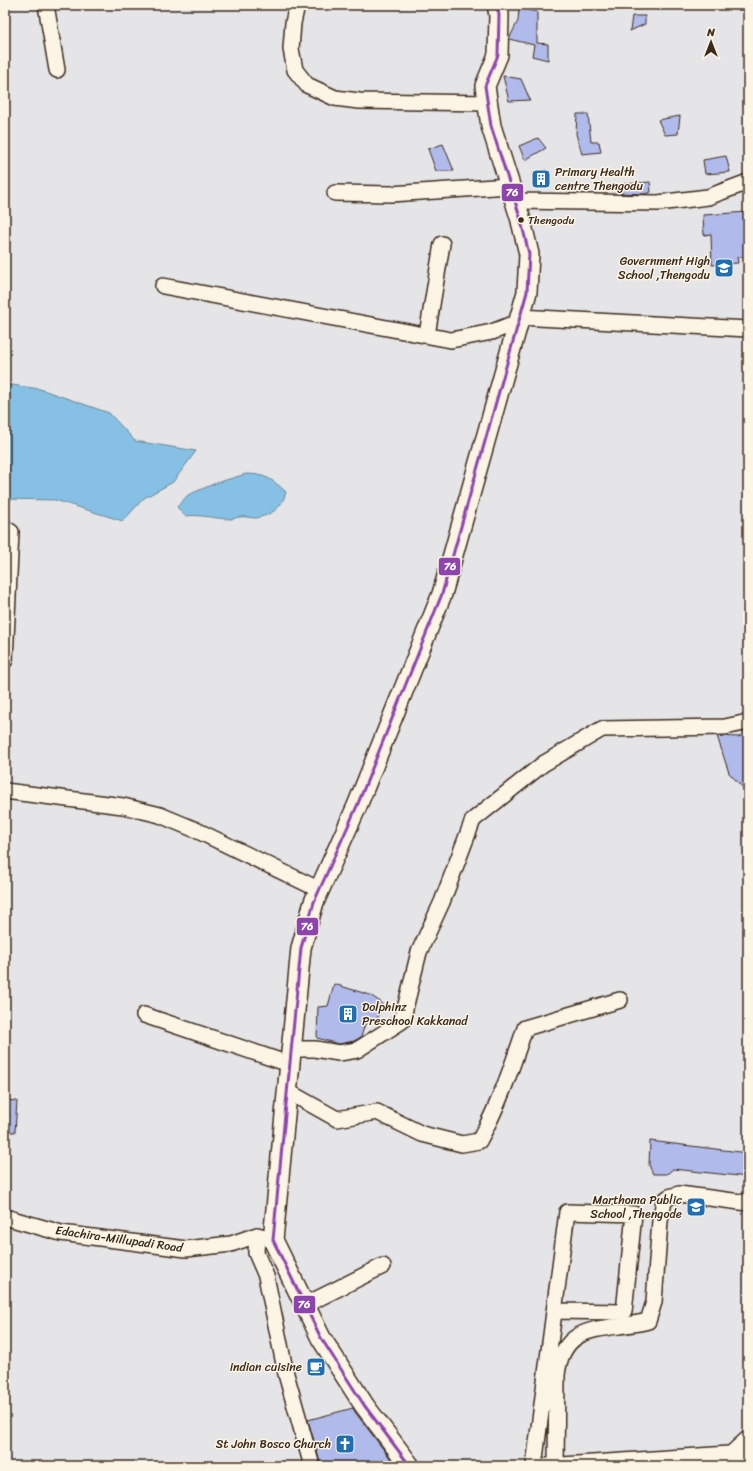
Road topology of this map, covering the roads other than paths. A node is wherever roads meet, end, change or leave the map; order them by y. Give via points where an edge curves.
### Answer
1 (46, 5) edge
2 (297, 5) edge
3 (497, 5) edge
4 (57, 70) dead end
5 (488, 103) junction
6 (748, 182) edge
7 (335, 193) dead end
8 (512, 194) junction
9 (442, 244) dead end
10 (163, 286) dead end
11 (518, 319) junction
12 (748, 328) edge
13 (427, 335) junction
14 (5, 528) edge
15 (5, 660) edge
16 (748, 722) edge
17 (5, 791) edge
18 (320, 890) junction
19 (620, 1000) dead end
20 (144, 1015) dead end
21 (290, 1056) junction
22 (287, 1090) junction
23 (748, 1203) edge
24 (5, 1217) edge
25 (265, 1237) junction
26 (383, 1266) dead end
27 (306, 1305) junction
28 (554, 1311) junction
29 (740, 1453) edge
30 (312, 1466) edge
31 (410, 1466) edge
32 (534, 1466) edge
33 (550, 1466) edge

1 - 4 street
2 - 5 street via 291,49 295,70 307,84 335,98 359,101
3 - 5 main road via 498,56 485,86
5 - 8 main road via 491,126
6 - 8 street via 708,197 658,203
7 - 8 street
8 - 11 main road via 529,254 527,292
9 - 13 street
10 - 13 street
11 - 12 street
11 - 13 street via 492,332 451,340
11 - 18 main road via 480,465 442,594 357,806
14 - 15 street via 10,532
16 - 21 street via 725,727 602,729 543,764 472,820 453,874 419,952 402,1021 357,1050 339,1053 315,1049
17 - 18 street via 123,806 160,815
18 - 21 main road via 301,948
19 - 22 street via 525,1028 509,1078 479,1141 462,1144 422,1134 377,1112 337,1119
20 - 21 street
21 - 22 main road
22 - 25 main road
23 - 33 street via 679,1194 664,1201 660,1221 654,1302 648,1320 588,1331 571,1340 562,1351 558,1362
24 - 25 street, Edachira-Millupadi Road via 61,1234 186,1249
25 - 27 main road
25 - 30 street via 256,1253 266,1276 286,1374
26 - 27 street
27 - 31 main road via 321,1338 364,1405
28 - 28 street via 567,1212 634,1214 624,1312
28 - 32 street
29 - 33 street

